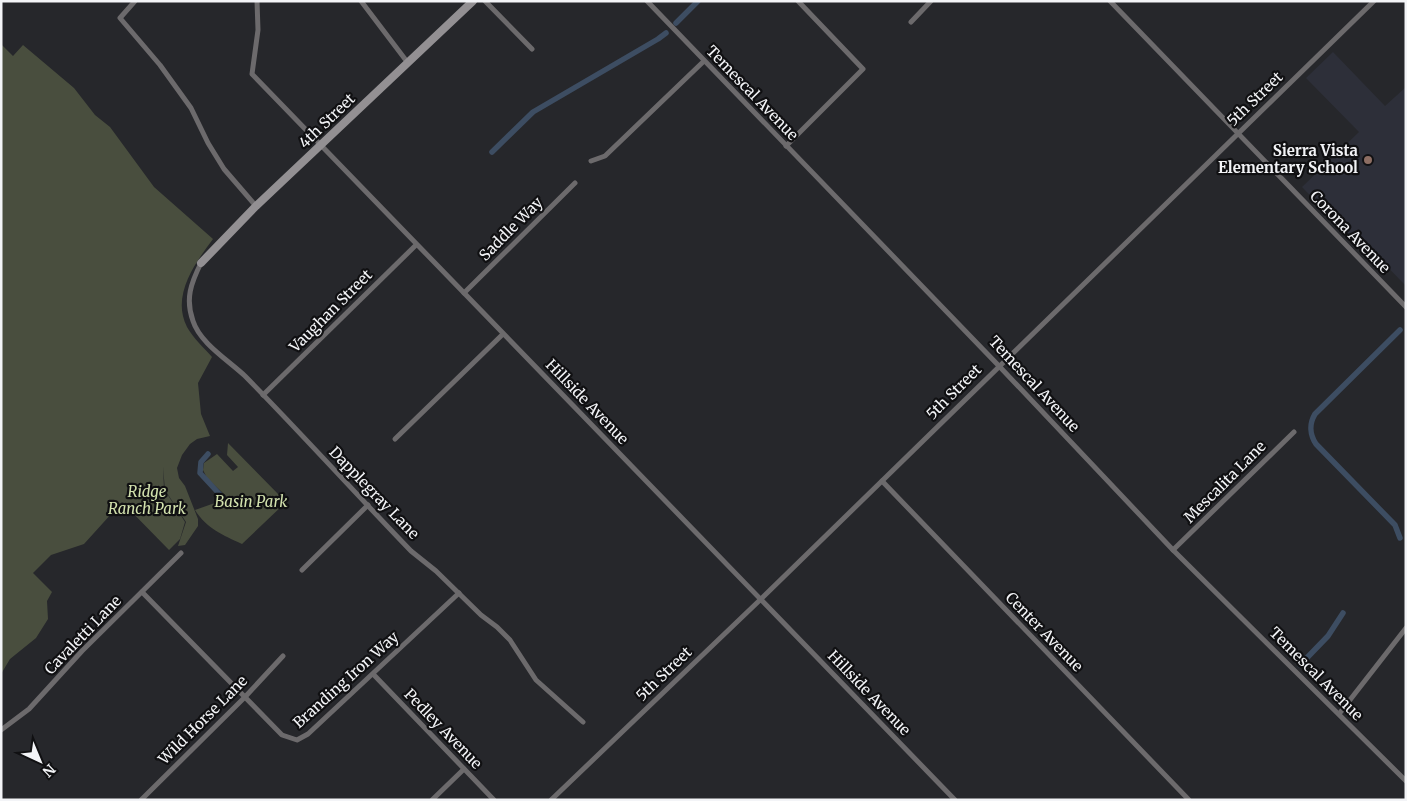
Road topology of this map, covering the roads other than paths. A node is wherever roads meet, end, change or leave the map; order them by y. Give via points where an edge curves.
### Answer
1 (135, 1) edge
2 (257, 1) edge
3 (472, 1) edge
4 (485, 1) edge
5 (647, 1) edge
6 (798, 1) edge
7 (932, 1) edge
8 (1110, 1) edge
9 (1374, 1) edge
10 (363, 2) edge
11 (911, 22) dead end
12 (532, 48) dead end
13 (704, 61) junction
14 (408, 63) junction
15 (1237, 134) junction
16 (322, 146) junction
17 (786, 146) junction
18 (591, 161) dead end
19 (575, 183) dead end
20 (256, 206) junction
21 (416, 245) junction
22 (201, 263) joint
23 (464, 293) junction
24 (1406, 307) edge
25 (503, 334) junction
26 (999, 366) junction
27 (263, 395) junction
28 (1294, 432) dead end
29 (395, 440) dead end
30 (882, 481) junction
31 (368, 505) junction
32 (1173, 550) junction
33 (181, 554) dead end
34 (302, 570) dead end
35 (142, 592) junction
36 (459, 592) junction
37 (761, 599) junction
38 (1405, 629) edge
39 (282, 656) dead end
40 (374, 675) junction
41 (245, 697) junction
42 (1339, 714) junction
43 (583, 722) dead end
44 (1, 730) edge
45 (464, 769) junction
46 (1406, 781) edge
47 (141, 800) edge
48 (432, 800) edge
49 (494, 800) edge
50 (551, 800) edge
51 (955, 800) edge
52 (1188, 800) edge

1 - 20 street via 120,18 160,65 191,108 224,169
2 - 16 street, Hillside Avenue via 258,30 252,74
3 - 14 street, 4th Street
4 - 12 street
5 - 13 street, Temescal Avenue
6 - 17 street via 862,69
7 - 11 street
8 - 15 street, Corona Avenue
9 - 15 street, 5th Street
10 - 14 street
13 - 17 street, Temescal Avenue
13 - 18 street via 605,156
14 - 16 street, 4th Street
15 - 24 street, Corona Avenue
15 - 26 street, 5th Street
16 - 20 street, 4th Street
16 - 21 street, Hillside Avenue
17 - 26 street, Temescal Avenue
19 - 23 street, Saddle Way
20 - 22 street, 4th Street
21 - 23 street, Hillside Avenue
21 - 27 street, Vaughan Street
22 - 27 street, Dapplegray Lane via 190,285 188,304 193,323 205,340
23 - 25 street, Hillside Avenue
25 - 29 street
25 - 37 street, Hillside Avenue
26 - 30 street, 5th Street
26 - 32 street, Temescal Avenue
27 - 31 street, Dapplegray Lane
28 - 32 street, Mescalita Lane
30 - 37 street, 5th Street
30 - 52 street, Center Avenue
31 - 34 street
31 - 36 street, Dapplegray Lane via 411,551
32 - 42 street, Temescal Avenue
33 - 35 street, Cavaletti Lane
35 - 41 street, Branding Iron Way
35 - 44 street, Cavaletti Lane via 29,709
36 - 40 street, Branding Iron Way
36 - 43 street, Dapplegray Lane via 510,640 536,680
37 - 50 street, 5th Street
37 - 51 street, Hillside Avenue
38 - 42 street
39 - 41 street, Wild Horse Lane
40 - 41 street, Branding Iron Way via 308,734 297,740 282,735
40 - 45 street, Pedley Avenue
41 - 47 street, Wild Horse Lane
42 - 46 street, Temescal Avenue
45 - 48 street
45 - 49 street, Pedley Avenue

